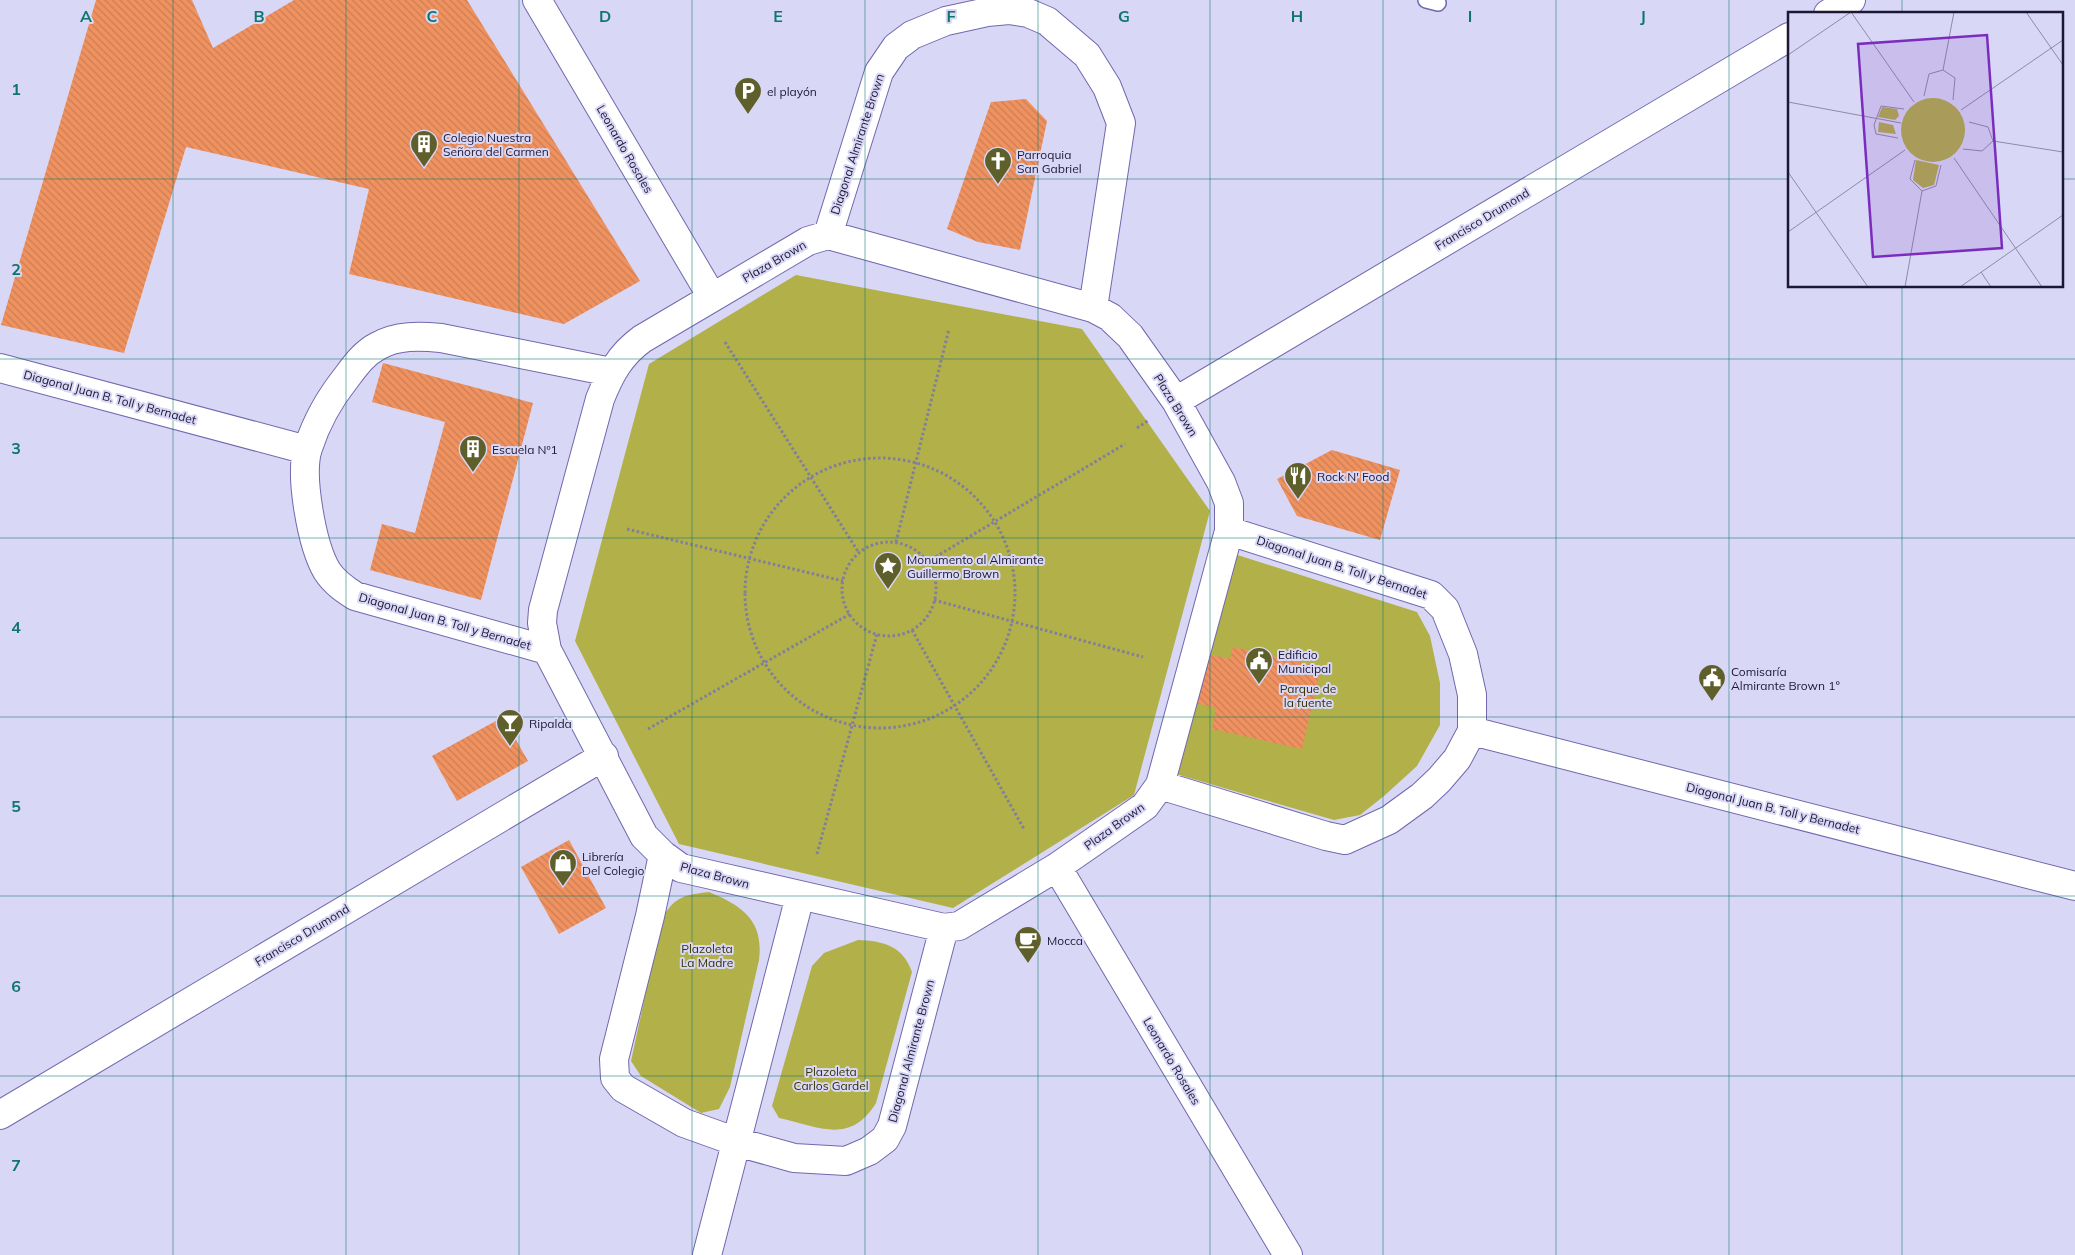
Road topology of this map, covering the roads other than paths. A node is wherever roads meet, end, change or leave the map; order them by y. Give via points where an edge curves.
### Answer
1 (537, 0) edge
2 (1851, 0) edge
3 (1029, 6) edge
4 (1831, 12) edge
5 (1788, 38) edge
6 (828, 235) junction
7 (712, 297) junction
8 (1093, 308) junction
9 (0, 368) edge
10 (611, 372) junction
11 (1176, 401) junction
12 (307, 450) junction
13 (1229, 532) junction
14 (547, 650) junction
15 (1472, 731) junction
16 (604, 756) junction
17 (1160, 784) junction
18 (663, 855) junction
19 (1057, 867) junction
20 (2075, 886) edge
21 (800, 896) junction
22 (944, 928) junction
23 (0, 1115) edge
24 (737, 1142) junction
25 (707, 1255) edge
26 (1288, 1255) edge

1 - 7 street, Leonardo Rosales
2 - 4 street
3 - 6 street, Diagonal Almirante Brown via 946,21 912,35 896,47 878,72
3 - 8 street, Diagonal Almirante Brown via 1087,55 1107,87 1121,123
5 - 11 street, Francisco Drumond
6 - 7 street, Plaza Brown via 808,241
6 - 8 street, Plaza Brown
7 - 10 street, Plaza Brown via 627,350
8 - 11 street, Plaza Brown via 1110,317 1130,336
9 - 12 street, Diagonal Juan B. Toll y Bernadet
10 - 12 street, Diagonal Juan B. Toll y Bernadet via 441,338 417,336 394,340 378,346 356,365 321,416
10 - 14 street, Plaza Brown via 600,399 543,610
11 - 13 street, Plaza Brown via 1221,482 1229,503
12 - 14 street, Diagonal Juan B. Toll y Bernadet via 305,485 310,517 327,570 339,585 354,596
13 - 15 street, Diagonal Juan B. Toll y Bernadet via 1431,595 1445,609 1462,654 1472,695
13 - 17 street, Plaza Brown
14 - 16 street, Plaza Brown
15 - 17 street, Diagonal Juan B. Toll y Bernadet via 1457,759 1422,796 1389,820 1345,840
15 - 20 street, Diagonal Juan B. Toll y Bernadet
16 - 18 street, Plaza Brown via 644,836
16 - 23 street, Francisco Drumond
17 - 19 street, Plaza Brown via 1145,806
18 - 21 street, Plaza Brown via 681,868
18 - 24 street, Diagonal Almirante Brown via 614,1059 615,1078 623,1088 684,1123
19 - 22 street, Plaza Brown via 958,926
19 - 26 street, Leonardo Rosales
21 - 22 street, Plaza Brown
21 - 24 street
22 - 24 street, Diagonal Almirante Brown via 892,1126 885,1139 869,1151 846,1161 794,1158
24 - 25 street

